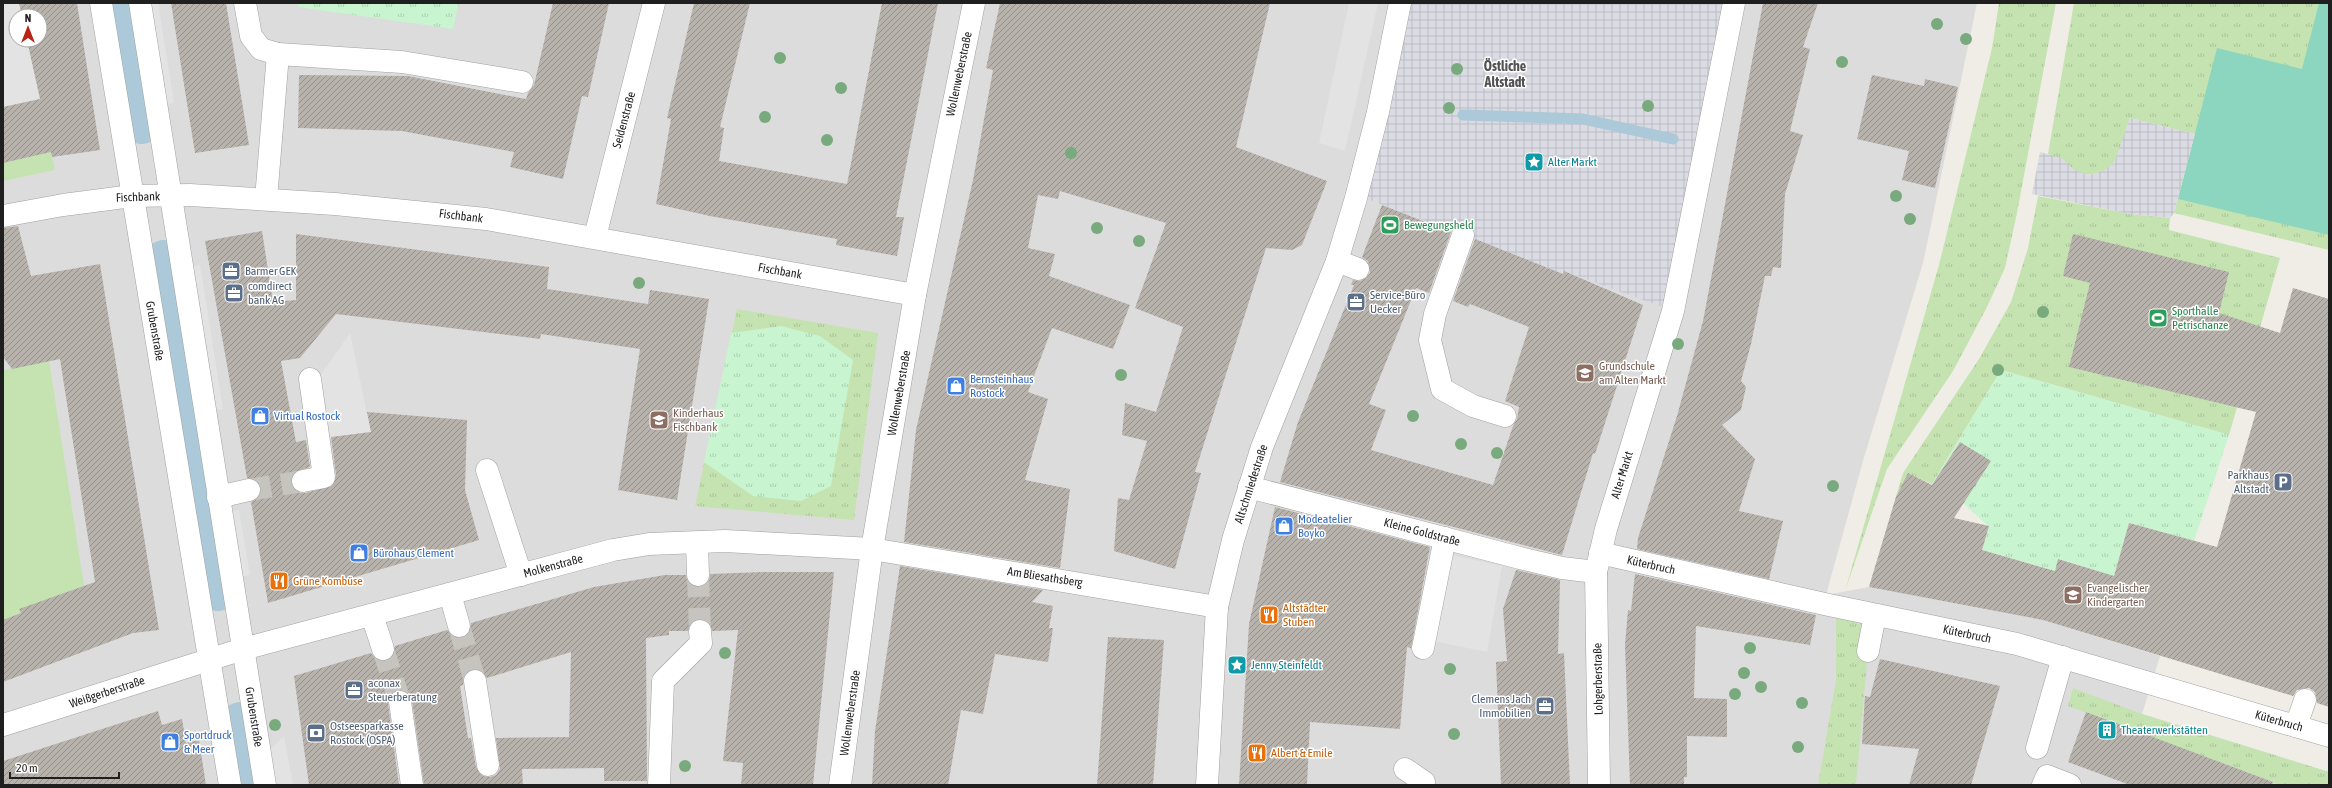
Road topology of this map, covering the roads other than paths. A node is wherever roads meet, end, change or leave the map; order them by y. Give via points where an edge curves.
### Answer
1 (101, 3) edge
2 (140, 3) edge
3 (245, 3) edge
4 (654, 3) edge
5 (974, 3) edge
6 (1400, 3) edge
7 (1734, 3) edge
8 (278, 54) junction
9 (522, 82) dead end
10 (132, 196) junction
11 (171, 196) junction
12 (266, 199) junction
13 (3, 216) edge
14 (1464, 235) dead end
15 (595, 237) junction
16 (1336, 261) junction
17 (1358, 269) dead end
18 (915, 294) junction
19 (310, 380) dead end
20 (1505, 416) dead end
21 (487, 470) dead end
22 (303, 481) tunnel mouth
23 (1249, 487) junction
24 (249, 490) tunnel mouth
25 (218, 496) junction
26 (1445, 538) junction
27 (697, 543) junction
28 (872, 549) junction
29 (1598, 563) junction
30 (521, 575) junction
31 (698, 575) tunnel mouth
32 (450, 594) junction
33 (1217, 607) junction
34 (1875, 615) junction
35 (372, 616) junction
36 (459, 626) tunnel mouth
37 (700, 631) tunnel mouth
38 (1423, 648) dead end
39 (243, 649) junction
40 (383, 649) tunnel mouth
41 (1868, 651) dead end
42 (2063, 657) junction
43 (210, 660) junction
44 (476, 681) tunnel mouth
45 (2305, 700) dead end
46 (400, 702) tunnel mouth
47 (3, 725) edge
48 (2296, 726) junction
49 (2328, 730) edge
50 (2037, 748) dead end
51 (488, 765) dead end
52 (1405, 769) dead end
53 (230, 785) edge
54 (265, 785) edge
55 (412, 785) edge
56 (659, 785) edge
57 (840, 785) edge
58 (1207, 785) edge
59 (1424, 785) edge
60 (1599, 785) edge
61 (2043, 785) edge
62 (2070, 785) edge

1 - 10 street, Grubenstraße
2 - 11 street, Grubenstraße
3 - 8 street via 251,36 261,49
4 - 15 street, Seidenstraße
5 - 18 street, Wollenweberstraße
6 - 16 street, Altschmiedestraße via 1378,112 1356,198
7 - 29 street, Alter Markt via 1673,311
8 - 9 street via 402,62
8 - 12 street
10 - 11 street, Fischbank
10 - 13 street, Fischbank
10 - 43 street, Grubenstraße
11 - 12 street, Fischbank
11 - 25 street, Grubenstraße
12 - 15 street, Fischbank via 479,218
14 - 20 street via 1435,314 1430,340 1442,389 1473,406
15 - 18 street, Fischbank
16 - 17 street
16 - 23 street, Altschmiedestraße via 1262,447
18 - 28 street, Wollenweberstraße
19 - 22 street via 324,476
21 - 30 street
23 - 26 street, Kleine Goldstraße
23 - 33 street, Altschmiedestraße
24 - 25 street
25 - 39 street, Grubenstraße
26 - 29 street, Kleine Goldstraße via 1562,568
26 - 38 street
27 - 28 street, Molkenstraße via 725,541
27 - 30 street, Molkenstraße via 649,544 613,550
27 - 31 street
28 - 33 street, Am Bliesathsberg
28 - 57 street, Wollenweberstraße
29 - 34 street, Küterbruch
29 - 60 street, Lohgerberstraße
30 - 32 street, Molkenstraße
32 - 35 street, Molkenstraße
32 - 36 street
33 - 58 street, Altschmiedestraße
34 - 41 street
34 - 42 street, Küterbruch via 2017,644
35 - 39 street, Molkenstraße
35 - 40 street
37 - 56 street via 701,643 664,681
39 - 43 street
39 - 54 street, Grubenstraße
42 - 48 street, Küterbruch
42 - 50 street
43 - 47 street, Weißgerberstraße
43 - 53 street, Grubenstraße
44 - 51 street
45 - 48 street
46 - 55 street
48 - 49 street, Küterbruch
52 - 59 street via 1424,782
61 - 62 street via 2047,776

